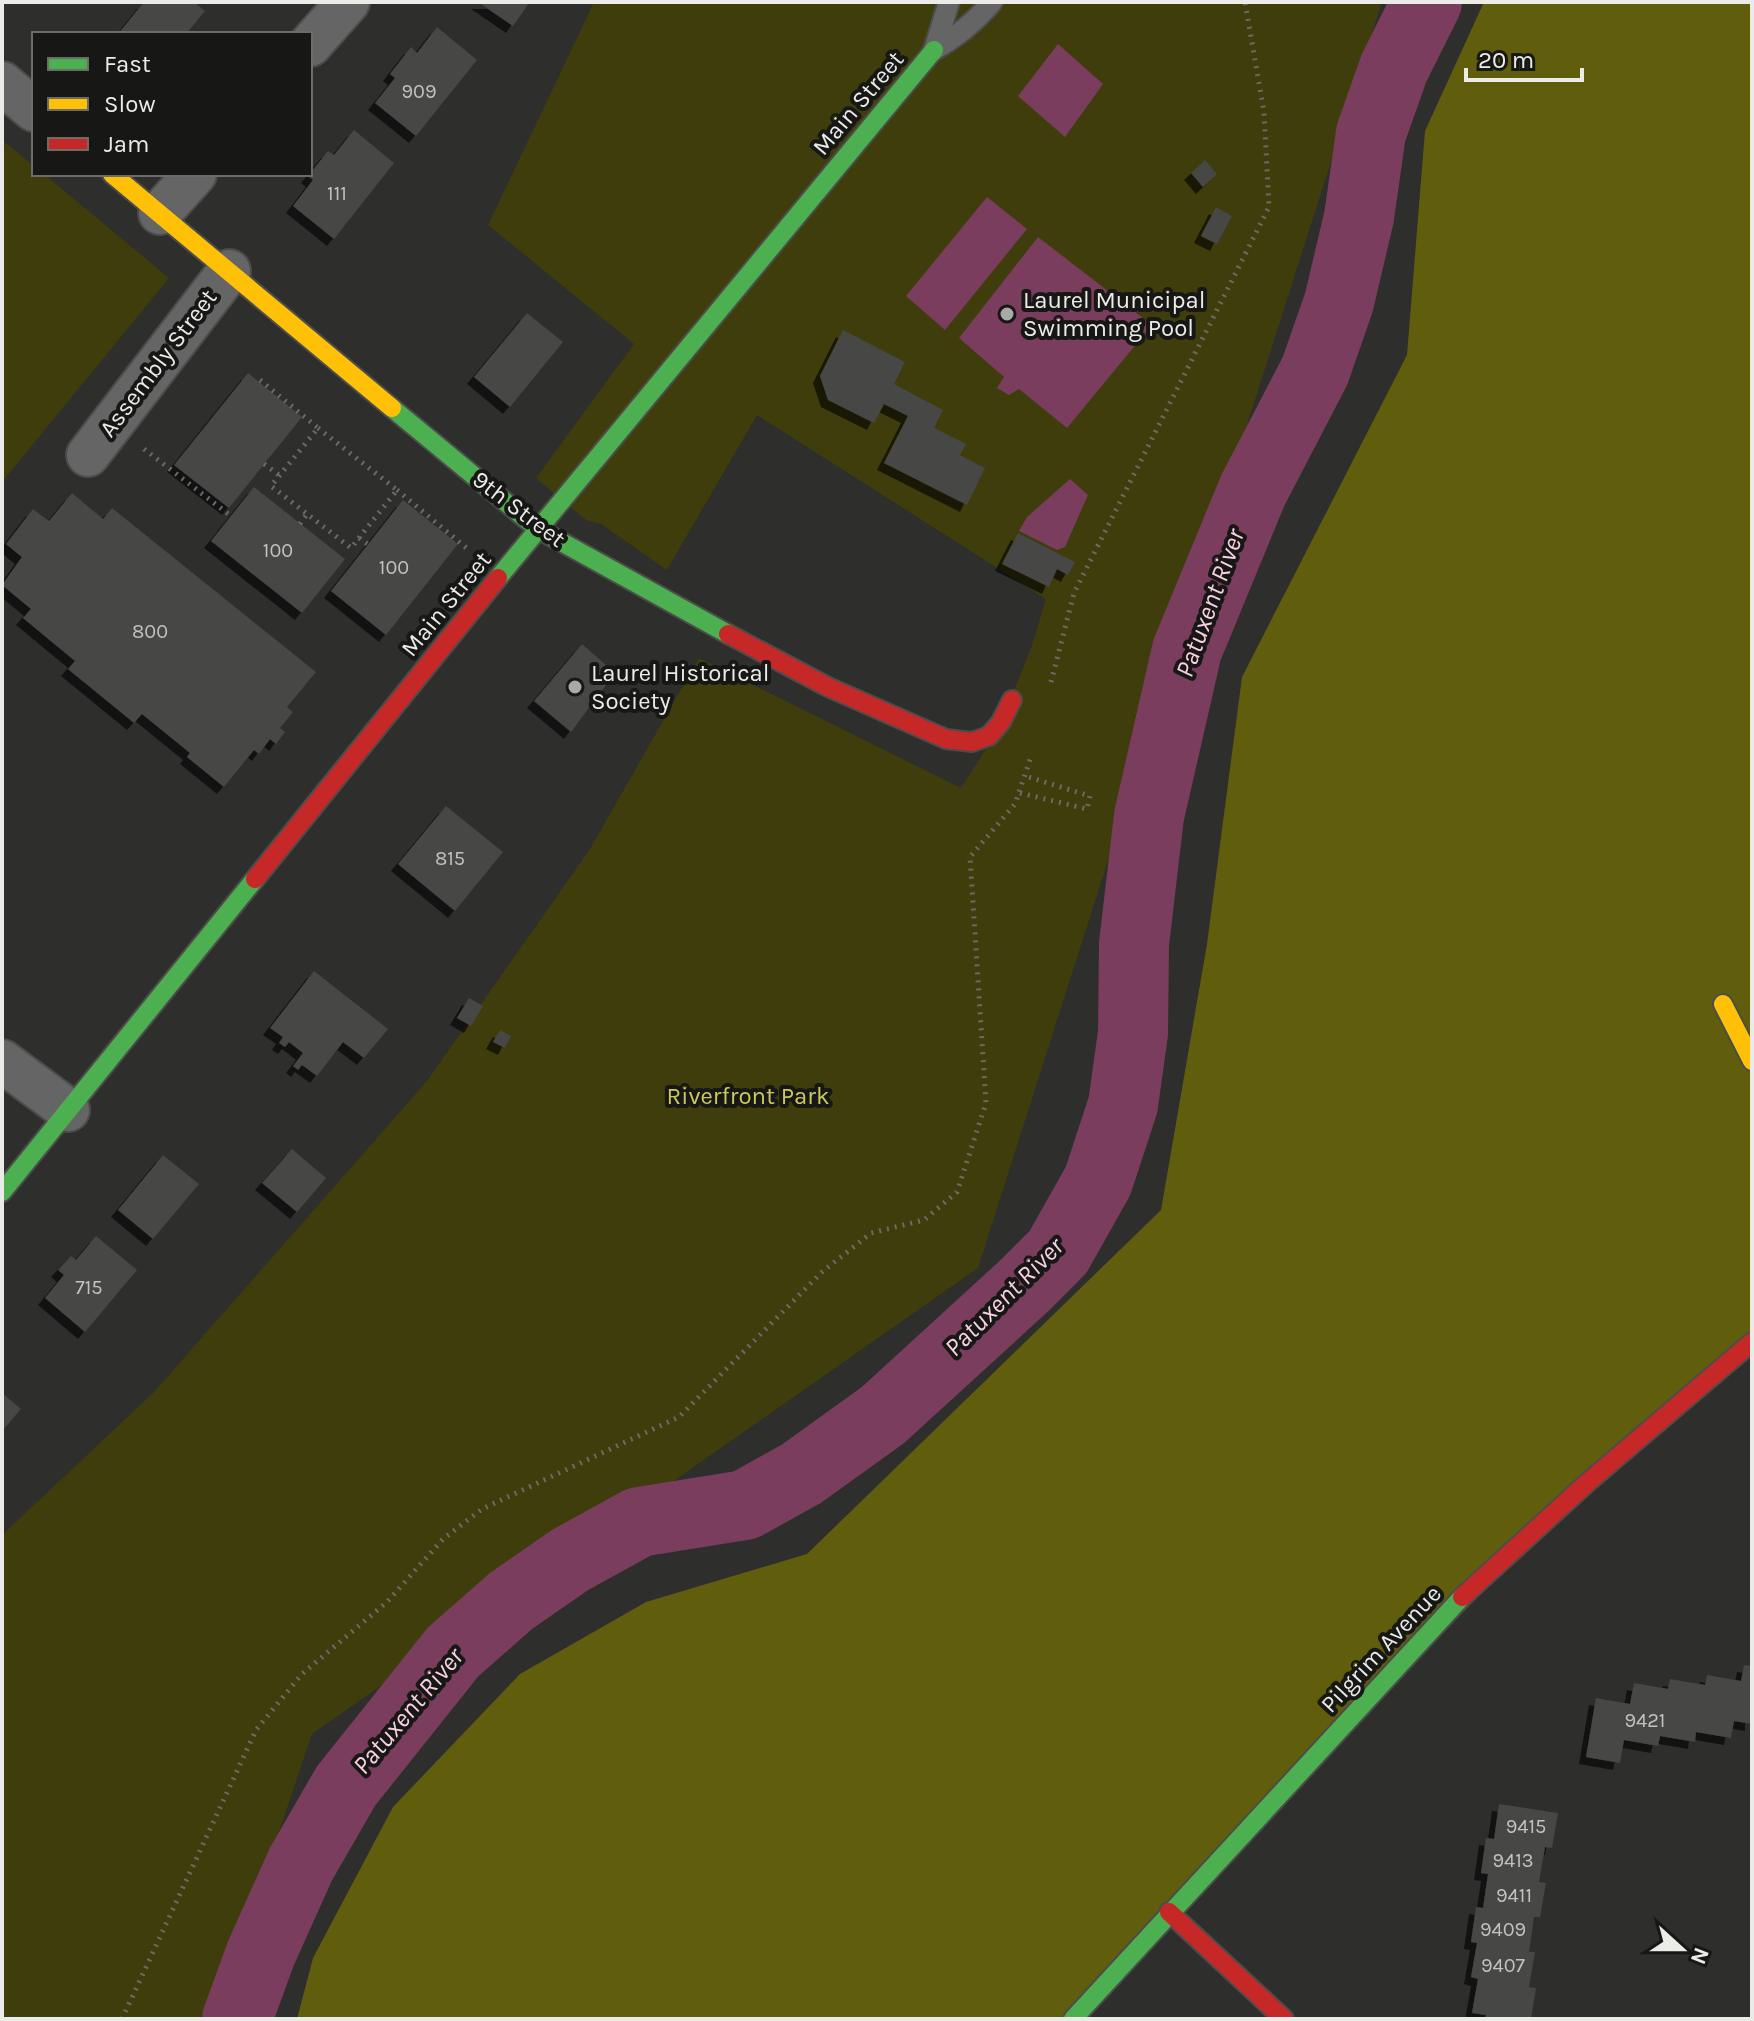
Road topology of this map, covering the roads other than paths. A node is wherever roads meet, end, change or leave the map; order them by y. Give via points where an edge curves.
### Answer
1 (348, 2) edge
2 (949, 2) edge
3 (992, 2) edge
4 (312, 43) edge
5 (934, 50) junction
6 (2, 83) edge
7 (32, 108) edge
8 (114, 176) edge
9 (193, 176) edge
10 (160, 213) junction
11 (229, 271) junction
12 (100, 439) road end
13 (538, 529) junction
14 (1012, 700) dead end
15 (1723, 1004) dead end
16 (2, 1061) edge
17 (1752, 1061) edge
18 (68, 1110) junction
19 (2, 1192) edge
20 (1752, 1342) edge
21 (1169, 1912) junction
22 (1073, 2019) edge
23 (1284, 2019) edge

1 - 4 street
2 - 5 lane
3 - 5 lane via 975,22
5 - 13 street, Main Street
6 - 7 street
8 - 10 street, 9th Street
9 - 10 street
10 - 11 street, 9th Street
11 - 12 street, Assembly Street
11 - 13 street, 9th Street
13 - 14 street, 9th Street via 828,687 946,739 967,744 998,730
13 - 18 street, Main Street
15 - 17 street
16 - 18 street
18 - 19 street, Main Street
20 - 21 street, Pilgrim Avenue via 1480,1579
21 - 22 street, Pilgrim Avenue
21 - 23 street

